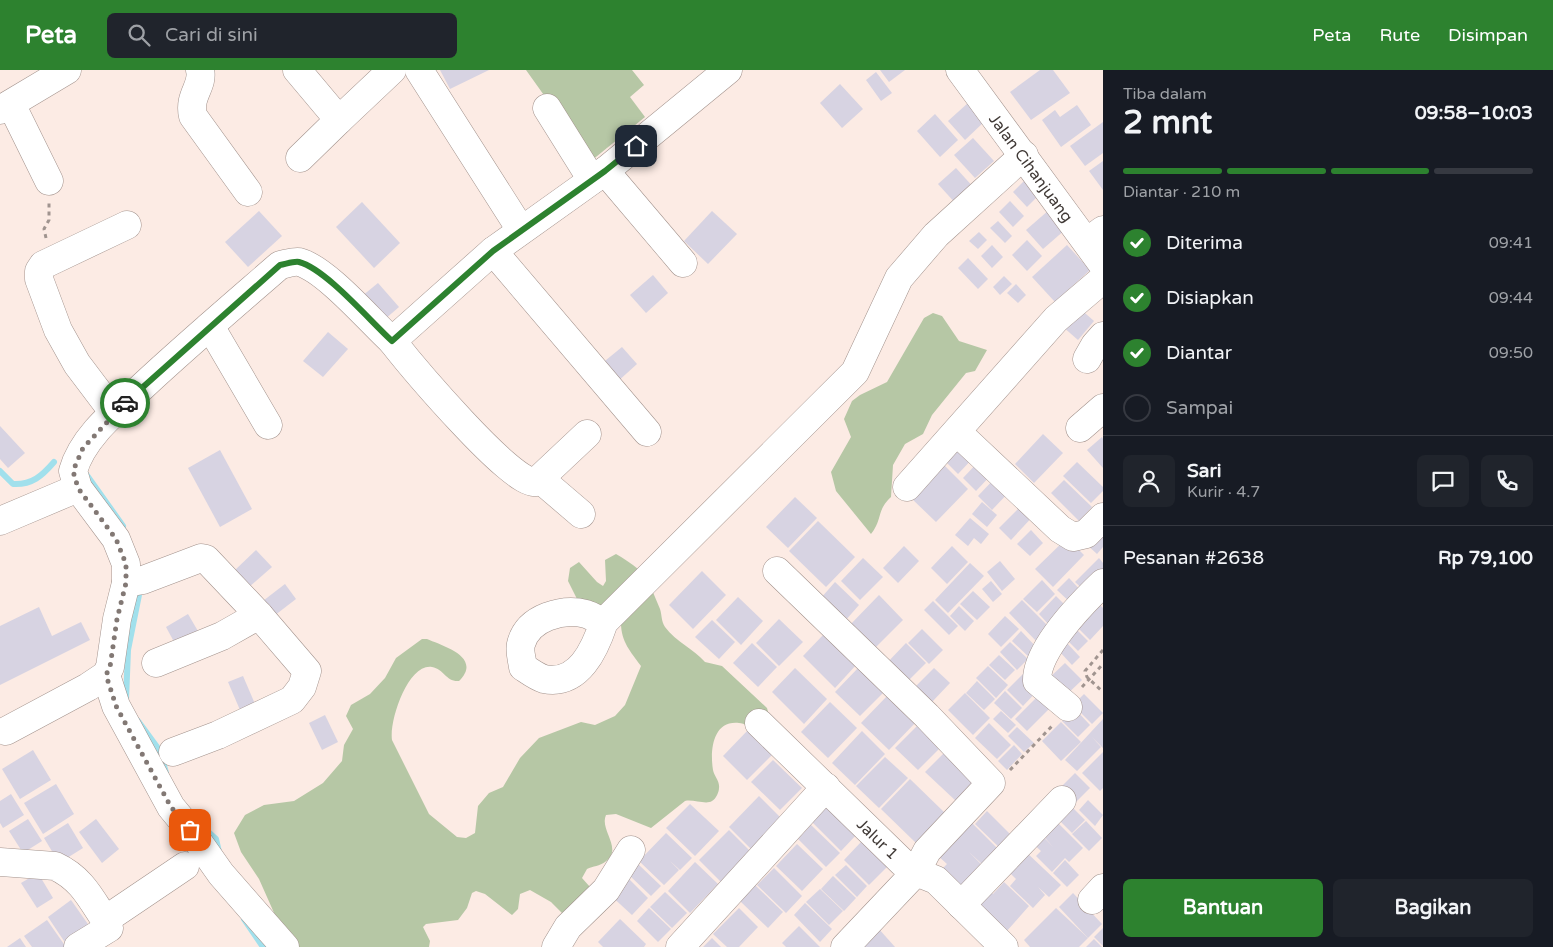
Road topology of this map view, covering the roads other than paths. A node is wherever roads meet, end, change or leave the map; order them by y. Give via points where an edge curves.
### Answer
1 (67, 70) edge
2 (200, 70) edge
3 (296, 70) edge
4 (392, 70) edge
5 (419, 70) edge
6 (728, 70) edge
7 (960, 70) edge
8 (6, 107) edge
9 (546, 108) dead end
10 (339, 120) junction
11 (1024, 155) junction
12 (300, 158) dead end
13 (598, 176) junction
14 (49, 181) road end
15 (248, 192) dead end
16 (127, 226) dead end
17 (521, 230) junction
18 (1095, 236) edge
19 (493, 251) junction
20 (683, 262) dead end
21 (1103, 265) edge
22 (1103, 279) edge
23 (210, 326) junction
24 (1103, 336) edge
25 (392, 341) junction
26 (1087, 359) dead end
27 (1103, 408) edge
28 (114, 413) junction
29 (268, 425) dead end
30 (1080, 428) dead end
31 (647, 432) dead end
32 (957, 432) junction
33 (587, 434) dead end
34 (540, 479) junction
35 (906, 487) dead end
36 (78, 488) junction
37 (581, 514) dead end
38 (1103, 517) edge
39 (0, 521) edge
40 (777, 571) dead end
41 (126, 583) junction
42 (1103, 583) edge
43 (259, 615) junction
44 (604, 622) dead end
45 (156, 663) dead end
46 (106, 675) junction
47 (1068, 708) dead end
48 (759, 723) dead end
49 (6, 731) dead end
50 (173, 752) dead end
51 (826, 787) junction
52 (1062, 800) dead end
53 (631, 850) dead end
54 (0, 862) edge
55 (185, 866) dead end
56 (916, 872) junction
57 (961, 905) junction
58 (111, 931) edge
59 (78, 947) edge
60 (285, 947) edge
61 (556, 947) edge
62 (680, 947) edge
63 (845, 947) edge
64 (1004, 947) edge

1 - 8 street
2 - 15 street via 191,105 193,116
3 - 10 street
4 - 10 street
5 - 17 street
6 - 13 street
7 - 11 street, Jalan Cihanjuang
8 - 14 street
9 - 13 street
10 - 12 street
11 - 18 street, Jalan Cihanjuang
11 - 44 street via 936,236 899,278 855,372
13 - 17 street
13 - 20 street
16 - 28 street via 43,265 39,271 58,330 77,364
17 - 19 street
18 - 21 street, Jalan Cihanjuang
19 - 25 street
19 - 31 street
22 - 32 street via 1056,320
23 - 25 street via 280,265 297,261 313,268 336,287
23 - 28 street
23 - 29 street
24 - 26 street
25 - 34 street via 427,385 496,456 525,481 534,483
27 - 30 street
28 - 36 street via 76,460 73,471
32 - 35 street
32 - 38 street via 1060,529 1073,537 1086,534
33 - 34 street
34 - 37 street
36 - 39 street
36 - 41 street via 116,539 126,564
40 - 56 street via 927,716 991,783 926,851
41 - 43 street via 206,559
41 - 46 street
42 - 47 street via 1064,624 1037,671 1037,681
43 - 45 street via 222,636
43 - 50 street via 307,671 302,687 292,700 218,736
46 - 49 street
46 - 60 street via 116,706 171,807 220,874
48 - 51 street, Jalur 1
51 - 56 street, Jalur 1
51 - 62 street
52 - 57 street
53 - 61 street via 606,890 568,927
54 - 58 street via 62,869 78,879
55 - 58 street
56 - 57 street, Jalur 1 via 936,880
56 - 63 street
57 - 64 street, Jalur 1
58 - 59 street

